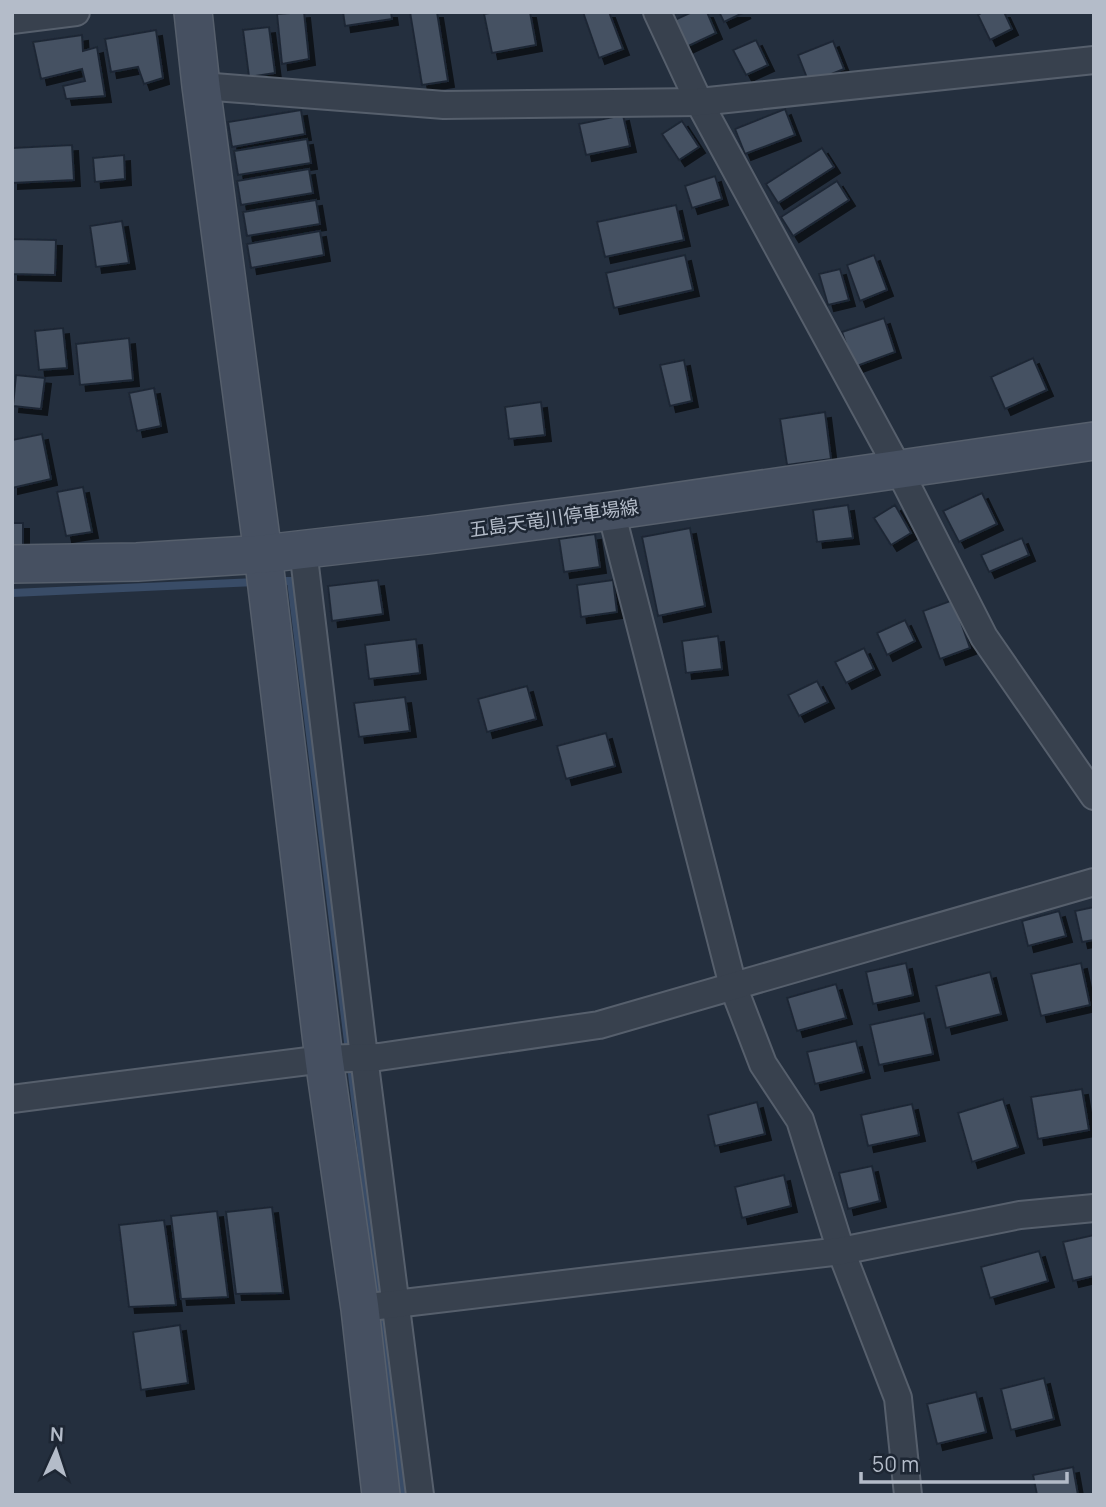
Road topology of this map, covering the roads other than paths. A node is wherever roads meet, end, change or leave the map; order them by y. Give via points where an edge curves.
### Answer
1 (76, 12) edge
2 (193, 12) edge
3 (657, 12) edge
4 (12, 20) edge
5 (1094, 60) edge
6 (201, 86) junction
7 (699, 102) junction
8 (1094, 442) edge
9 (899, 470) junction
10 (611, 511) junction
11 (303, 550) junction
12 (263, 554) junction
13 (12, 564) edge
14 (1094, 796) edge
15 (1094, 882) edge
16 (733, 985) junction
17 (364, 1057) junction
18 (324, 1059) junction
19 (12, 1099) edge
20 (1094, 1208) edge
21 (841, 1251) junction
22 (396, 1304) junction
23 (360, 1308) junction
24 (382, 1495) edge
25 (419, 1495) edge
26 (908, 1495) edge

1 - 4 street
2 - 6 street
3 - 7 street
5 - 7 street
6 - 7 street via 443,105
6 - 12 street
7 - 9 street
8 - 9 street, 五島天竜川停車場線
9 - 10 street, 五島天竜川停車場線
9 - 14 street via 984,637
10 - 11 street, 五島天竜川停車場線
10 - 16 street
11 - 12 street, 五島天竜川停車場線
11 - 17 street
12 - 13 street, 五島天竜川停車場線
12 - 18 street
15 - 16 street
16 - 17 street via 599,1025
16 - 21 street via 763,1064 800,1120
17 - 18 street
17 - 22 street
18 - 19 street
18 - 23 street
20 - 21 street via 1020,1215
21 - 22 street
21 - 26 street via 898,1398
22 - 23 street
22 - 25 street
23 - 24 street

